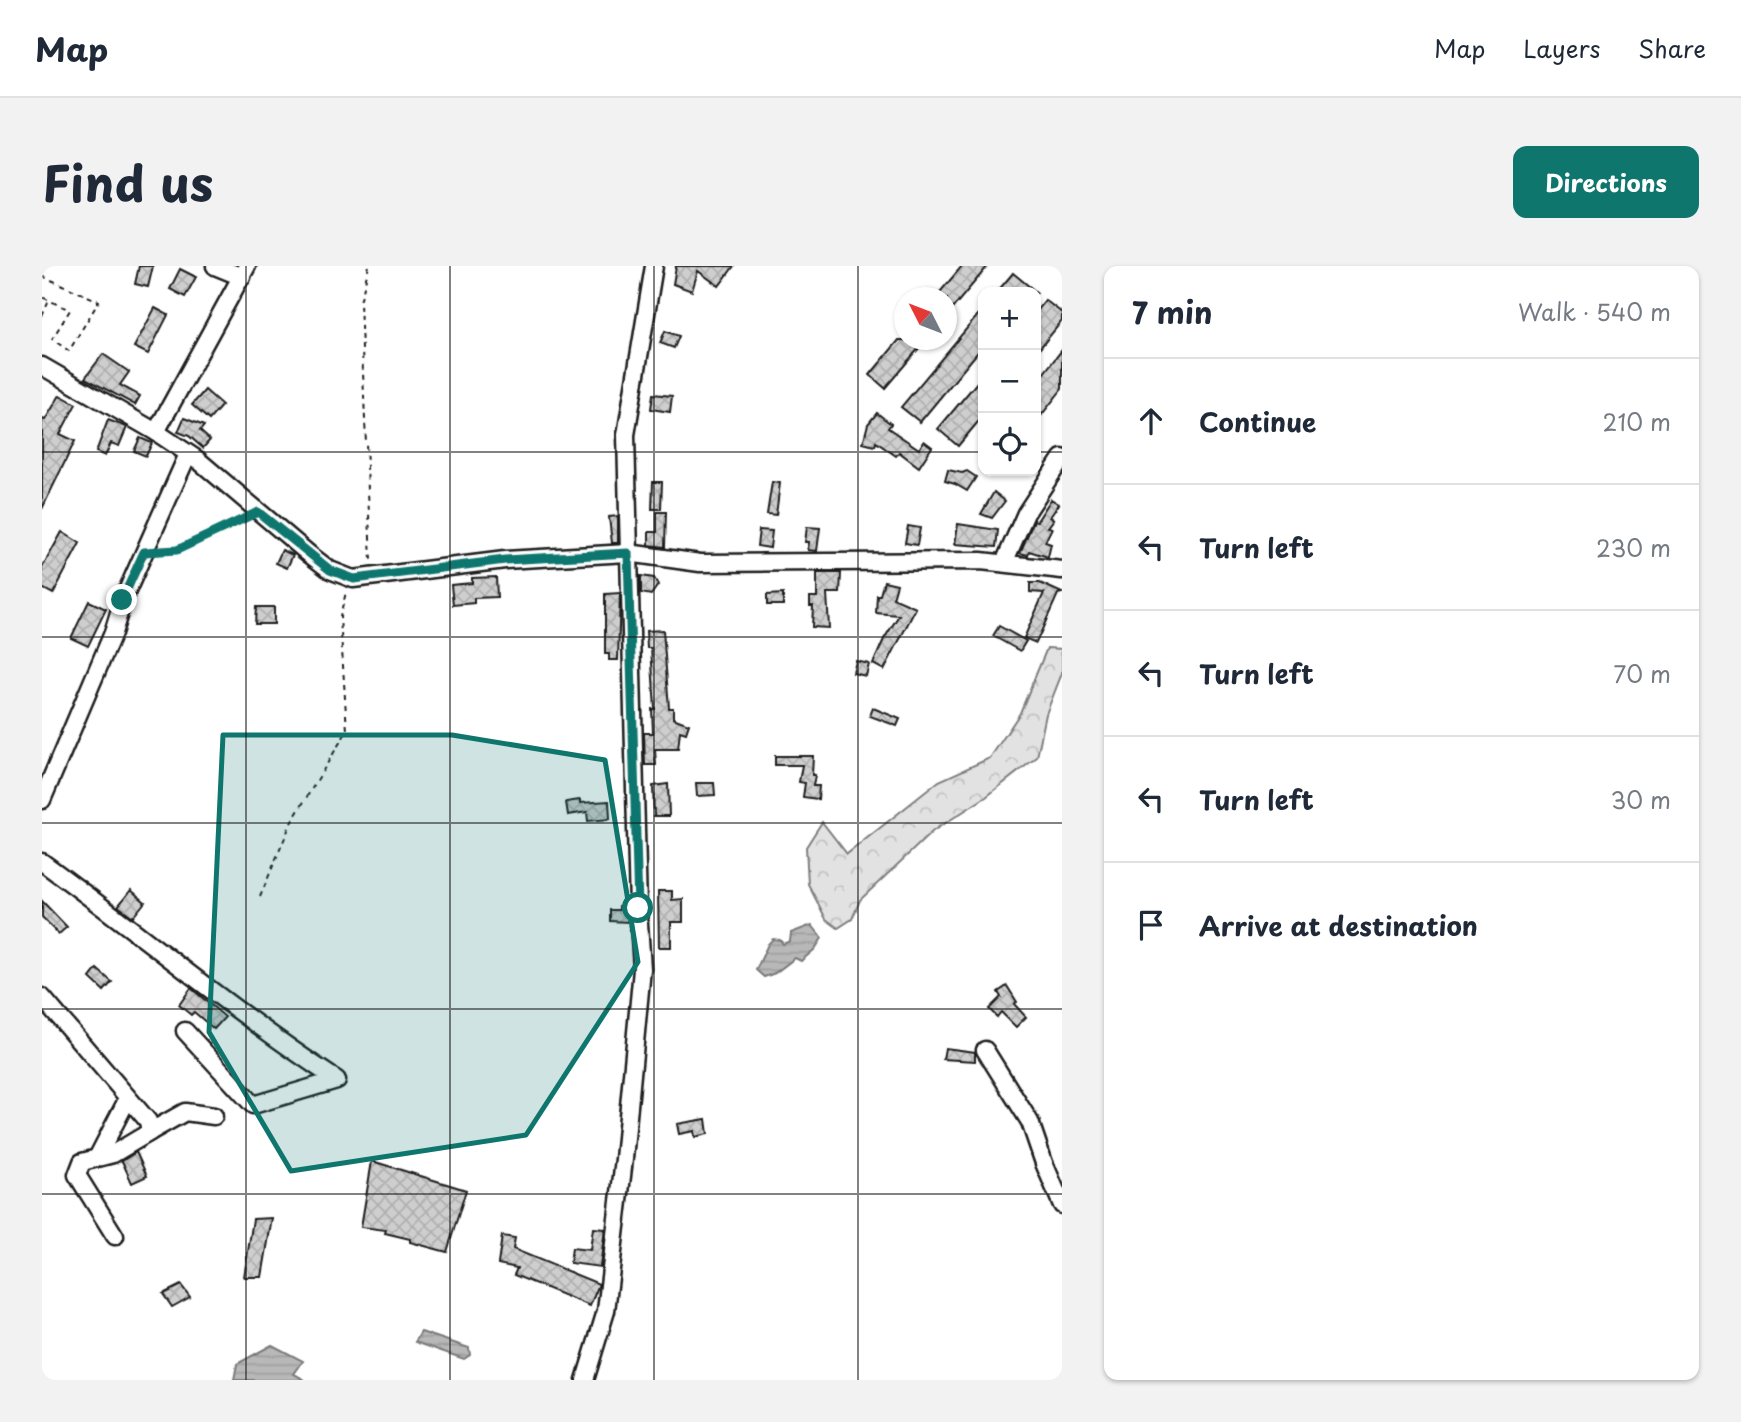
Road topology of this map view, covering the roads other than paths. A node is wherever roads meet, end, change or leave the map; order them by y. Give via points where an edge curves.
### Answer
1 (215, 266) edge
2 (653, 266) edge
3 (245, 272) edge
4 (42, 366) edge
5 (156, 432) junction
6 (188, 454) junction
7 (1062, 458) edge
8 (628, 553) junction
9 (1004, 564) junction
10 (1062, 570) edge
11 (46, 777) edge
12 (42, 800) edge
13 (42, 862) edge
14 (42, 997) edge
15 (185, 1031) dead end
16 (985, 1050) dead end
17 (128, 1098) junction
18 (214, 1116) dead end
19 (146, 1134) junction
20 (97, 1158) junction
21 (1062, 1205) edge
22 (115, 1236) dead end
23 (585, 1380) edge

1 - 3 street
2 - 8 street via 626,435
3 - 5 street
4 - 5 street
5 - 6 street
6 - 8 street via 330,570 354,579 505,560
6 - 11 street
7 - 9 street via 1026,513
8 - 9 street via 700,563
8 - 23 street via 642,969 606,1311
9 - 10 street
11 - 12 street
13 - 15 street via 248,1019 337,1080 253,1105
14 - 17 street
16 - 21 street via 1030,1122
17 - 19 street via 148,1121 150,1132
17 - 20 street
18 - 19 street via 185,1112
19 - 20 street
20 - 22 street via 82,1162 77,1175

